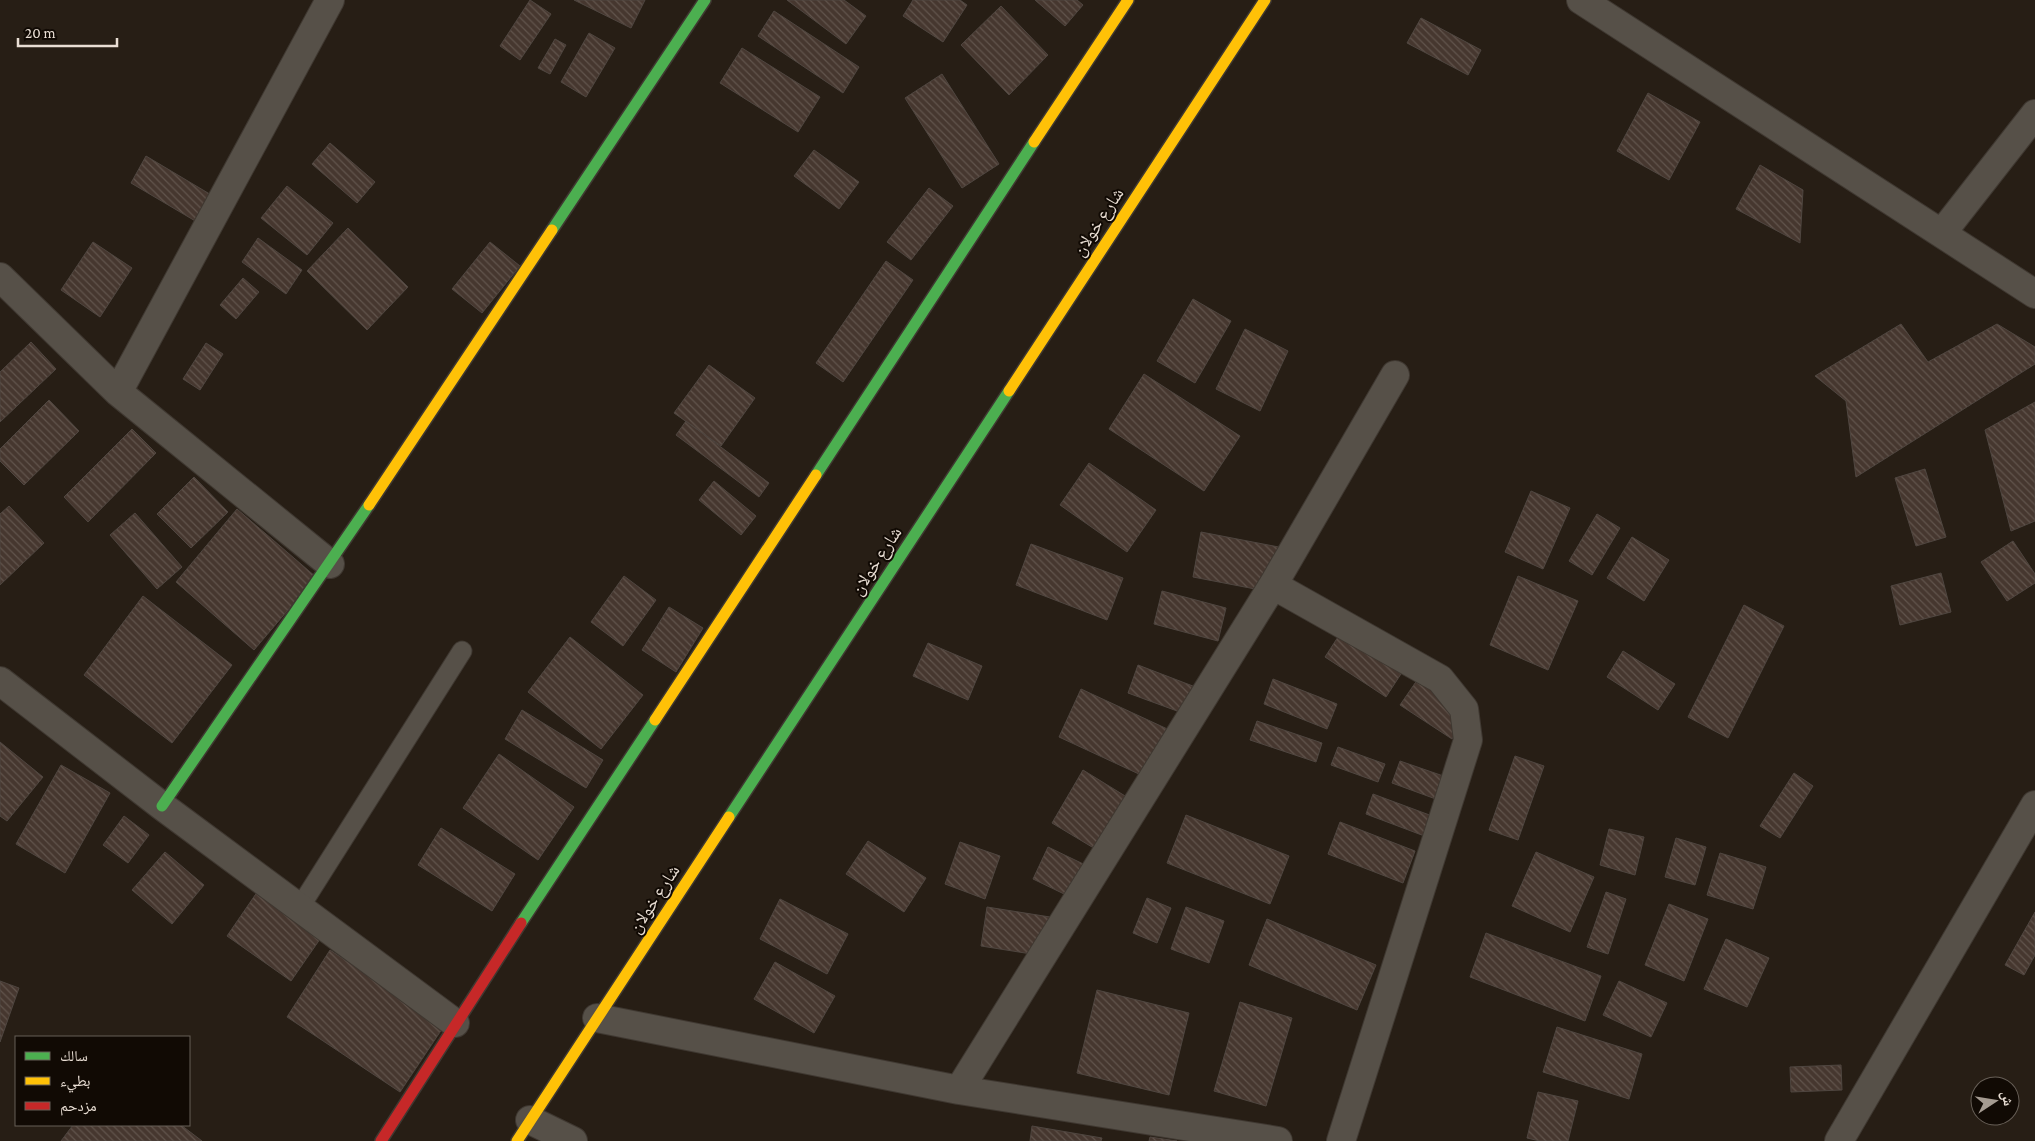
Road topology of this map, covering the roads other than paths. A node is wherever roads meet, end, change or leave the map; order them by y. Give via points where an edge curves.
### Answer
1 (330, 0) edge
2 (704, 0) edge
3 (1128, 0) edge
4 (1265, 0) edge
5 (1581, 0) edge
6 (2035, 114) edge
7 (1942, 234) junction
8 (0, 277) edge
9 (2035, 294) edge
10 (1395, 375) dead end
11 (118, 392) junction
12 (330, 564) junction
13 (1273, 585) junction
14 (462, 651) dead end
15 (0, 681) edge
16 (162, 806) junction
17 (2035, 806) edge
18 (300, 907) junction
19 (597, 1018) junction
20 (455, 1023) junction
21 (959, 1090) junction
22 (523, 1131) edge
23 (381, 1141) edge
24 (573, 1141) edge
25 (1278, 1141) edge
26 (1342, 1141) edge
27 (1839, 1141) edge

1 - 11 street
2 - 12 main road
3 - 20 main road
4 - 19 main road, شارع خولان
5 - 7 street
6 - 7 street
7 - 9 street
8 - 11 street
10 - 13 street
11 - 12 street
12 - 16 main road
13 - 21 street
13 - 26 street via 1440,679 1464,709 1468,740
14 - 18 lane
15 - 16 street
16 - 18 street
17 - 27 street
18 - 20 street
19 - 21 street
19 - 22 main road, شارع خولان
20 - 23 main road
21 - 25 street
22 - 24 street

